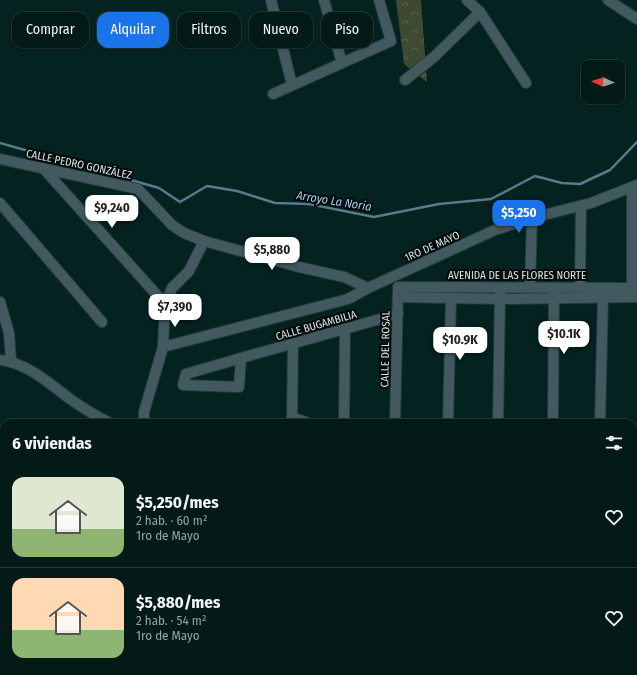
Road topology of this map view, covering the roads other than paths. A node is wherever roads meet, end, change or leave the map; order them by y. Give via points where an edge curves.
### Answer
1 (271, 0) edge
2 (324, 0) edge
3 (379, 0) edge
4 (467, 0) edge
5 (608, 0) edge
6 (480, 12) junction
7 (637, 19) edge
8 (342, 63) junction
9 (405, 80) dead end
10 (526, 82) dead end
11 (292, 85) junction
12 (273, 94) dead end
13 (0, 159) edge
14 (43, 168) junction
15 (634, 186) edge
16 (0, 203) edge
17 (581, 206) junction
18 (532, 218) junction
19 (204, 241) junction
20 (396, 275) junction
21 (500, 287) junction
22 (530, 287) junction
23 (554, 287) junction
24 (580, 287) junction
25 (368, 288) junction
26 (635, 290) edge
27 (398, 292) junction
28 (603, 296) junction
29 (553, 297) junction
30 (451, 298) junction
31 (500, 299) junction
32 (0, 302) edge
33 (165, 304) junction
34 (398, 314) junction
35 (102, 322) dead end
36 (345, 329) junction
37 (293, 344) junction
38 (163, 347) junction
39 (241, 358) junction
40 (0, 360) edge
41 (11, 361) junction
42 (103, 419) edge
43 (144, 419) edge
44 (297, 419) edge
45 (344, 419) edge
46 (395, 419) edge
47 (448, 419) edge
48 (498, 419) edge
49 (553, 419) edge
50 (600, 419) edge

1 - 11 street
2 - 8 street
3 - 8 street via 391,41
4 - 6 street
5 - 7 street
6 - 9 street via 434,57
6 - 10 street
8 - 11 street
11 - 12 street
13 - 14 street, CALLE PEDRO GONZÁLEZ
14 - 19 street, CALLE PEDRO GONZÁLEZ via 138,189 172,224 184,233
14 - 33 street
15 - 17 street, 1RO DE MAYO
15 - 26 street
16 - 35 street
17 - 18 street, 1RO DE MAYO
17 - 24 street
18 - 20 street, 1RO DE MAYO via 495,230
18 - 22 street
19 - 25 street via 344,277
19 - 33 street via 189,271 172,288
20 - 25 street
20 - 27 street, CALLE DEL ROSAL
21 - 22 street, AVENIDA DE LAS FLORES NORTE
21 - 27 street, AVENIDA DE LAS FLORES NORTE
21 - 31 street
22 - 23 street, AVENIDA DE LAS FLORES NORTE
23 - 24 street, AVENIDA DE LAS FLORES NORTE
23 - 29 street
24 - 26 street, AVENIDA DE LAS FLORES NORTE
25 - 38 street via 348,299
26 - 28 street, AVENIDA DE LAS FLORES NORTE
27 - 30 street, AVENIDA DE LAS FLORES NORTE
27 - 34 street, CALLE DEL ROSAL
28 - 29 street, AVENIDA DE LAS FLORES NORTE
28 - 50 street
29 - 31 street, AVENIDA DE LAS FLORES NORTE
29 - 49 street
30 - 31 street, AVENIDA DE LAS FLORES NORTE
30 - 47 street
31 - 48 street
32 - 41 street via 9,333
33 - 38 street
34 - 36 street, CALLE BUGAMBILIA
34 - 46 street, CALLE DEL ROSAL
36 - 37 street, CALLE BUGAMBILIA
36 - 45 street
37 - 39 street, CALLE BUGAMBILIA
37 - 44 street via 292,417
38 - 43 street
39 - 39 street, CALLE BUGAMBILIA via 186,374 183,385 239,387
40 - 41 street
41 - 42 street via 46,379

